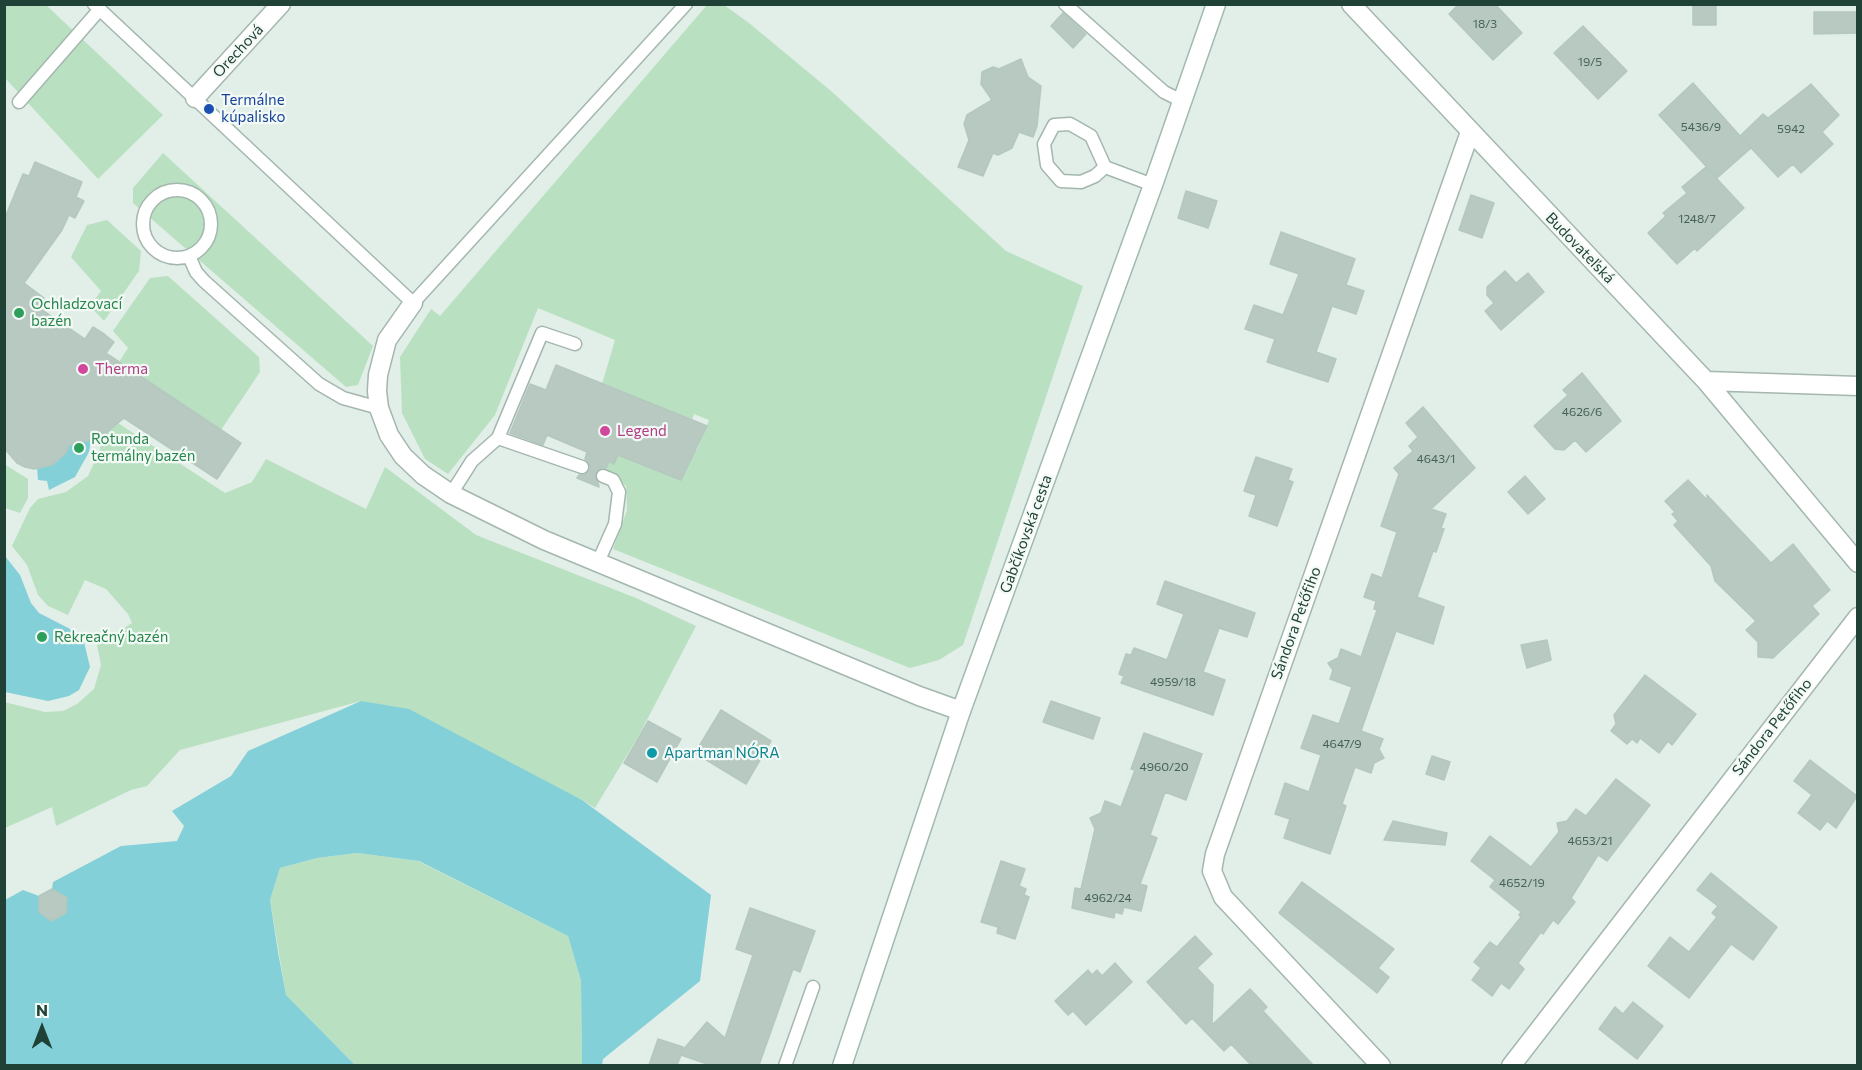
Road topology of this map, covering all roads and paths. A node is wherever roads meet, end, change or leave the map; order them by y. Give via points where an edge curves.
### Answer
1 (281, 4) edge
2 (686, 4) edge
3 (1065, 4) edge
4 (1216, 4) edge
5 (1351, 4) edge
6 (97, 7) edge
7 (195, 98) junction
8 (1182, 101) junction
9 (19, 102) dead end
10 (1470, 132) junction
11 (1105, 167) junction
12 (1153, 185) junction
13 (189, 256) junction
14 (413, 303) junction
15 (575, 344) dead end
16 (1706, 381) junction
17 (1857, 386) edge
18 (379, 408) junction
19 (498, 438) junction
20 (582, 467) dead end
21 (603, 476) dead end
22 (451, 494) junction
23 (598, 562) junction
24 (1857, 563) edge
25 (1857, 616) edge
26 (961, 711) junction
27 (813, 987) dead end
28 (785, 1065) edge
29 (842, 1065) edge
30 (1381, 1065) edge
31 (1511, 1065) edge

1 - 7 street, Orechová
2 - 14 lane
3 - 8 lane via 1164,92
4 - 8 street, Gabčíkovská cesta
5 - 10 street, Budovateľská
6 - 7 lane
6 - 9 lane
7 - 14 lane
8 - 12 street, Gabčíkovská cesta
10 - 16 street, Budovateľská
10 - 30 street, Sándora Petőfiho via 1212,871 1223,897
11 - 11 lane via 1092,136 1070,124 1054,125 1044,144 1047,165 1061,181 1081,182
11 - 12 lane
12 - 26 street, Gabčíkovská cesta
13 - 13 lane via 206,243 209,213 188,192 168,191 145,210 142,220 146,240 169,258
13 - 18 lane via 204,281 319,384 343,398
14 - 18 street via 394,327 382,353
15 - 19 lane via 542,333
16 - 17 street
16 - 24 street
18 - 22 street via 389,435 403,456 423,476
19 - 20 lane
19 - 22 lane via 472,461
21 - 23 lane via 613,480 620,492 615,524
22 - 23 street
23 - 26 street
25 - 31 street, Sándora Petőfiho
26 - 29 street, Gabčíkovská cesta
27 - 28 lane

